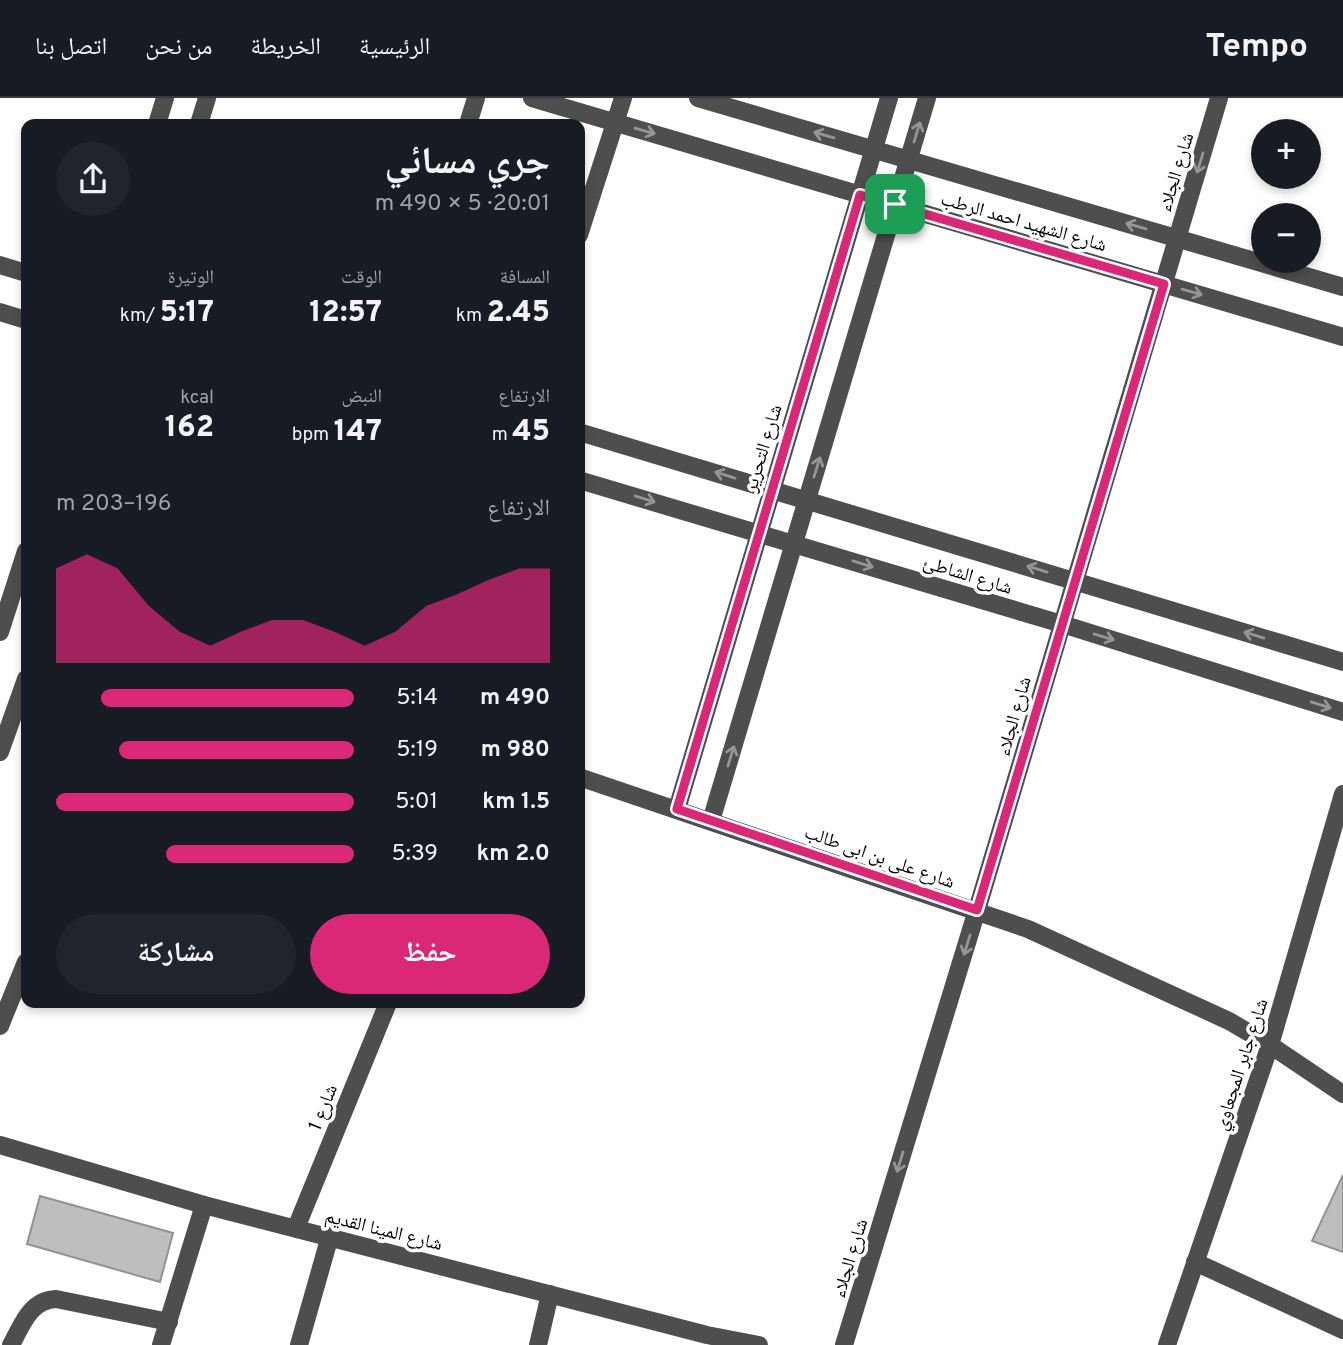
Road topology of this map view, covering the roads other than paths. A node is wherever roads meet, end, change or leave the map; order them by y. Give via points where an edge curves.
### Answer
1 (164, 98) edge
2 (207, 98) edge
3 (475, 98) edge
4 (532, 98) edge
5 (623, 98) edge
6 (698, 98) edge
7 (889, 98) edge
8 (927, 98) edge
9 (1219, 98) edge
10 (158, 119) edge
11 (201, 119) edge
12 (469, 119) edge
13 (616, 122) junction
14 (873, 149) junction
15 (908, 159) junction
16 (860, 195) junction
17 (895, 204) junction
18 (585, 217) edge
19 (1177, 238) junction
20 (0, 265) edge
21 (21, 271) edge
22 (1164, 284) junction
23 (1343, 287) edge
24 (0, 312) edge
25 (21, 318) edge
26 (1343, 337) edge
27 (585, 434) edge
28 (585, 482) edge
29 (772, 490) junction
30 (807, 500) junction
31 (759, 533) junction
32 (794, 544) junction
33 (1074, 580) junction
34 (19, 598) edge
35 (1062, 624) junction
36 (0, 632) edge
37 (1343, 662) edge
38 (21, 693) edge
39 (1343, 712) edge
40 (0, 752) edge
41 (585, 779) edge
42 (1343, 794) edge
43 (677, 809) junction
44 (711, 821) junction
45 (977, 910) junction
46 (21, 974) edge
47 (386, 1008) edge
48 (0, 1026) edge
49 (1270, 1045) junction
50 (1343, 1094) edge
51 (0, 1145) edge
52 (204, 1205) junction
53 (296, 1228) junction
54 (330, 1236) junction
55 (1195, 1262) junction
56 (550, 1294) junction
57 (169, 1322) junction
58 (1343, 1330) edge
59 (706, 1340) edge
60 (11, 1345) edge
61 (161, 1345) edge
62 (299, 1345) edge
63 (538, 1345) edge
64 (759, 1345) edge
65 (844, 1345) edge
66 (1167, 1345) edge

1 - 10 street
2 - 11 street
3 - 12 street
4 - 13 street, شارع الشهيد احمد الرطب
5 - 13 street
14 -> 6 street, شارع الشهيد احمد الرطب
7 - 14 street, شارع التحرير
15 -> 8 street
9 -> 19 street, شارع الجلاء
13 -> 16 street, شارع الشهيد احمد الرطب
13 - 18 street
14 - 15 street, شارع الشهيد احمد الرطب
14 - 16 street, شارع التحرير
15 - 17 street
19 -> 15 street, شارع الشهيد احمد الرطب
16 - 17 street, شارع الشهيد احمد الرطب
16 - 29 street, شارع التحرير
17 - 22 street, شارع الشهيد احمد الرطب
30 -> 17 street
19 - 22 street, شارع الجلاء
19 - 23 street, شارع الشهيد احمد الرطب
20 - 21 street
22 -> 26 street, شارع الشهيد احمد الرطب
22 - 33 street, شارع الجلاء
24 - 25 street
29 -> 27 street, شارع الشاطئ
28 -> 31 street, شارع الشاطئ
29 - 30 street, شارع الشاطئ
29 - 31 street, شارع التحرير
30 - 32 street
33 -> 30 street, شارع الشاطئ
31 - 32 street, شارع الشاطئ
31 - 43 street, شارع التحرير
32 -> 35 street, شارع الشاطئ
44 -> 32 street
33 - 35 street, شارع الجلاء
37 -> 33 street, شارع الشاطئ
34 - 36 street
35 -> 39 street, شارع الشاطئ
35 - 45 street, شارع الجلاء
38 - 40 street
41 - 43 street, شارع على بن ابى طالب
42 - 49 street, شارع جابر المجعاوي
43 - 44 street, شارع على بن ابى طالب
44 - 45 street, شارع على بن ابى طالب
45 - 49 street, شارع على بن ابى طالب via 1104,963
45 -> 65 street, شارع الجلاء
46 - 48 street
47 - 53 street, شارع 1
49 - 50 street, شارع على بن ابى طالب
49 - 55 street, شارع جابر المجعاوي
51 - 52 street, شارع المينا القديم
52 - 53 street, شارع المينا القديم
52 - 57 street
53 - 54 street, شارع المينا القديم
54 - 56 street, شارع المينا القديم
54 - 62 street
55 - 58 street
55 - 66 street, شارع جابر المجعاوي
56 - 59 street, شارع المينا القديم
56 - 63 street
57 - 60 street via 47,1300 31,1310
57 - 61 street
59 - 64 street, شارع المينا القديم

